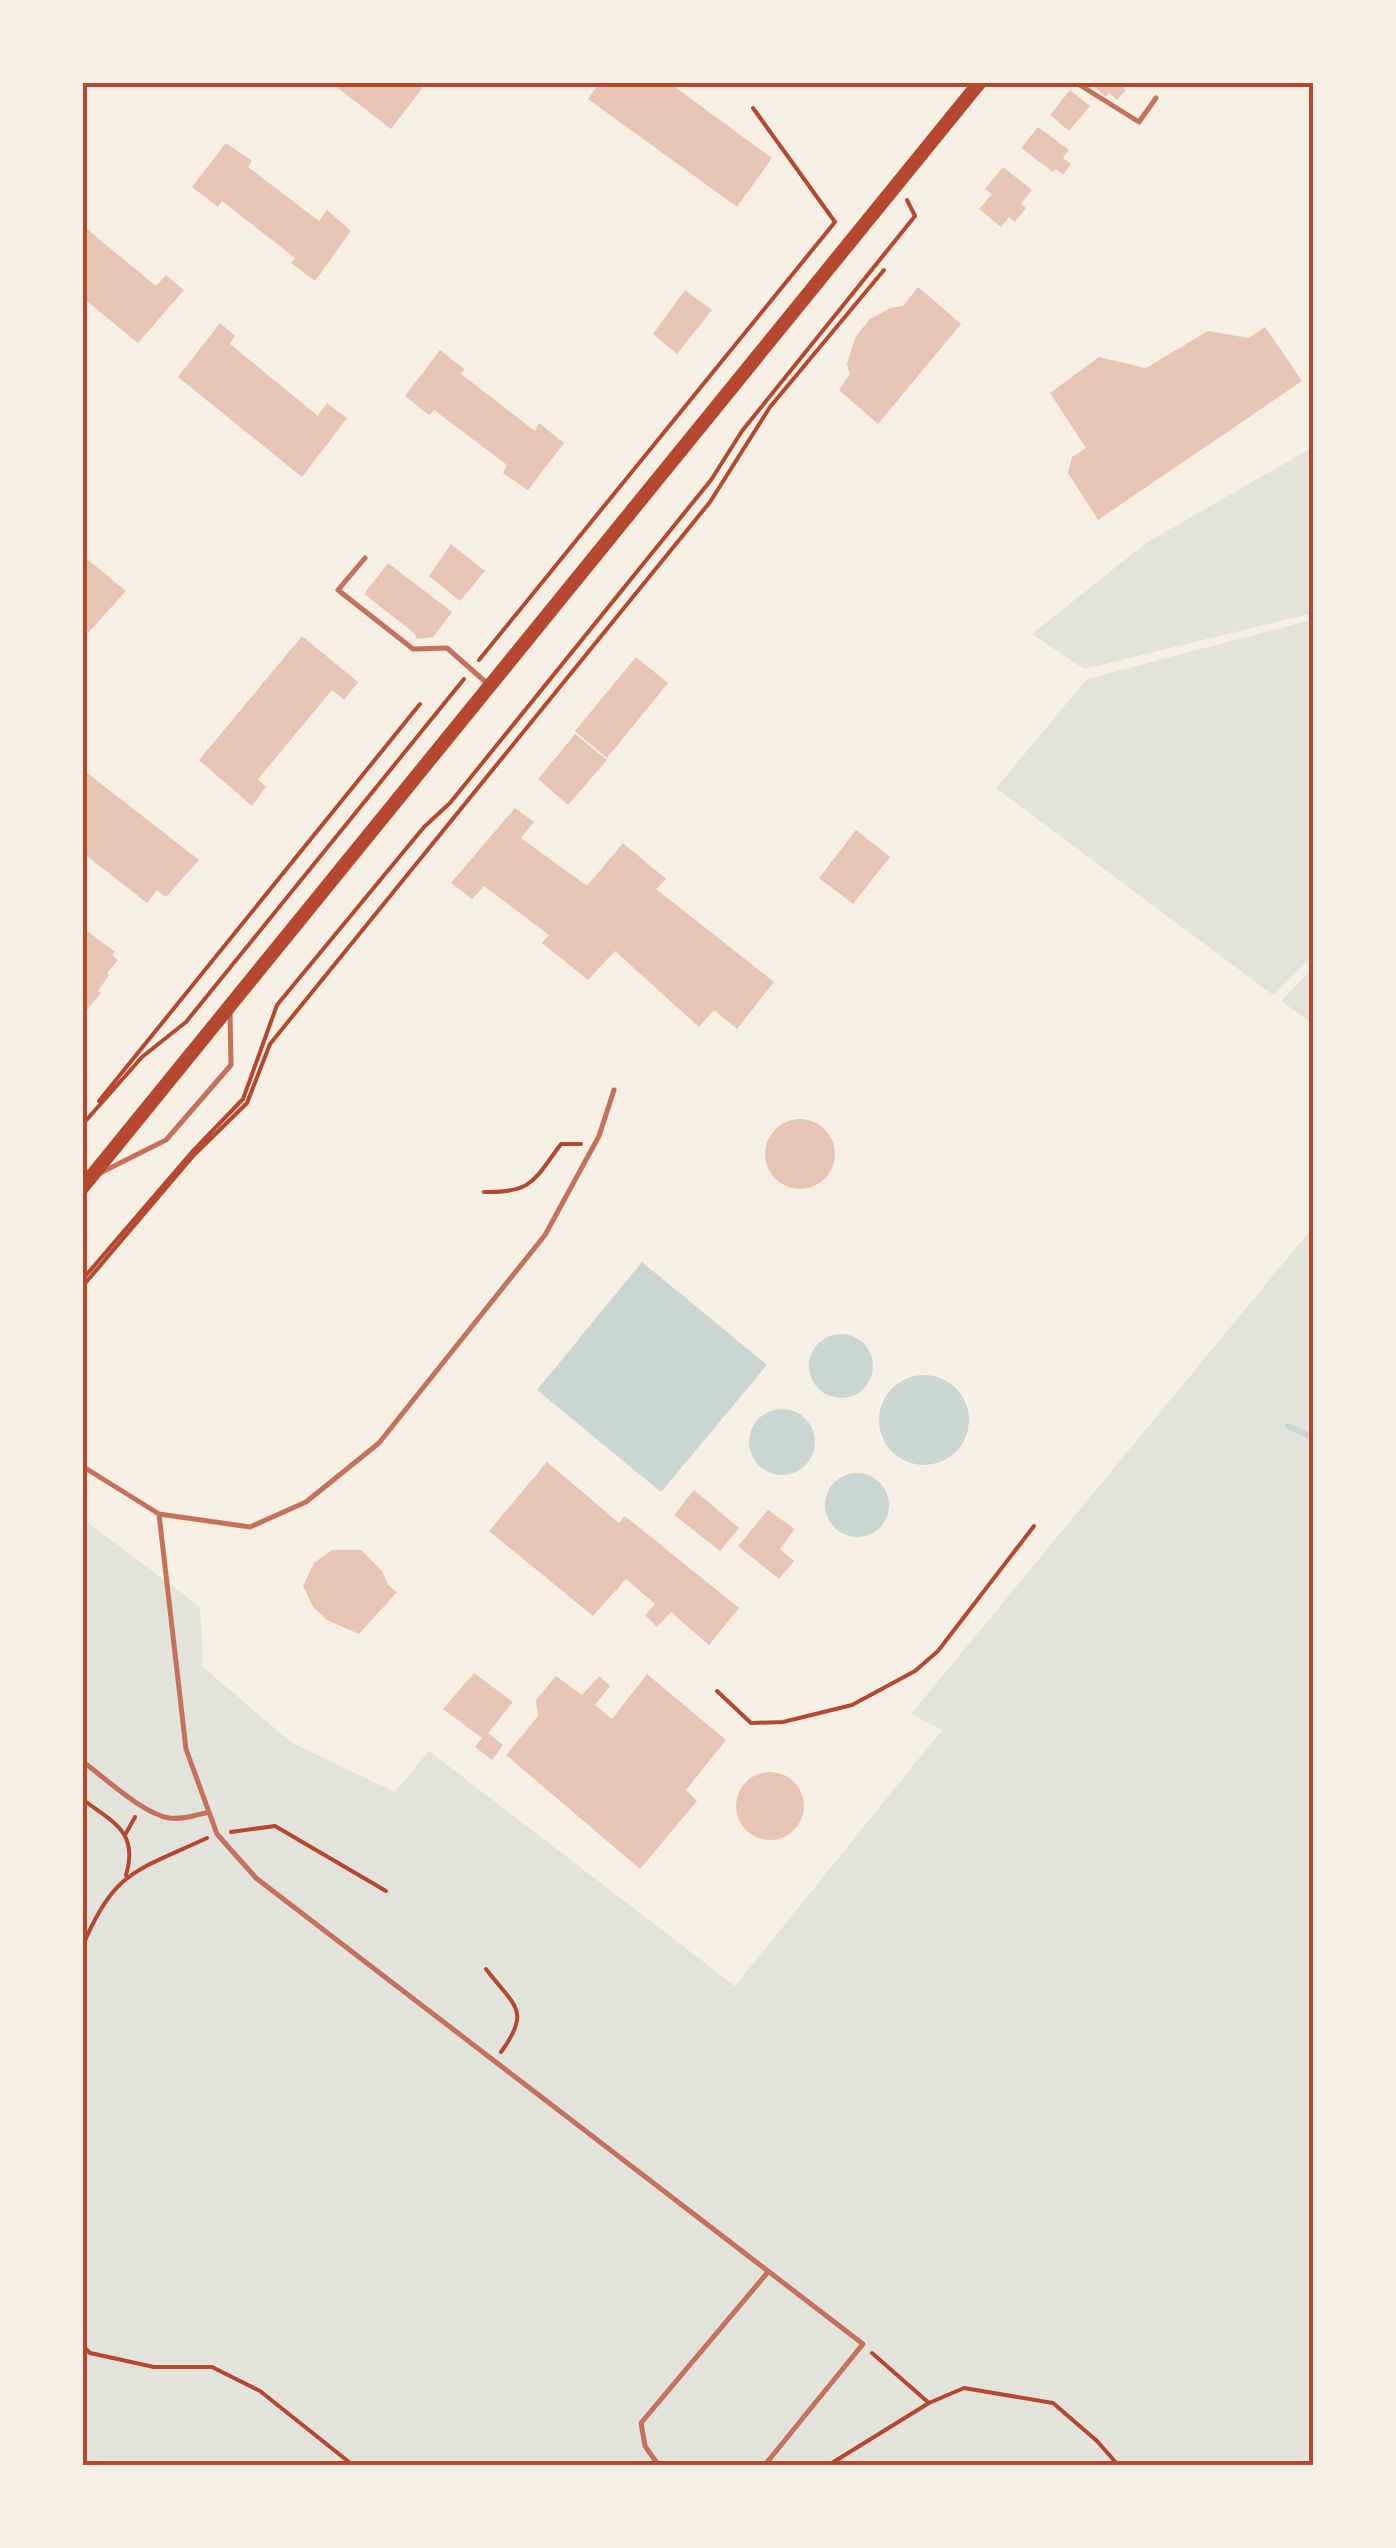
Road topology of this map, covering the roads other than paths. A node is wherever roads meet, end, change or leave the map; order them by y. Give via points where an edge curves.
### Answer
1 (980, 82) edge
2 (1074, 82) edge
3 (1156, 98) dead end
4 (365, 558) dead end
5 (491, 686) junction
6 (230, 1008) junction
7 (614, 1090) dead end
8 (87, 1182) edge
9 (82, 1466) edge
10 (159, 1514) junction
11 (82, 1761) edge
12 (209, 1812) junction
13 (768, 2272) junction
14 (659, 2466) edge
15 (764, 2466) edge

1 - 5 main road
2 - 3 lane via 1139,122
4 - 5 lane via 338,590 413,650 447,648
5 - 6 main road
6 - 8 main road
6 - 8 lane via 231,1065 166,1140
7 - 10 lane via 595,1144 545,1235 379,1443 306,1502 250,1527
9 - 10 lane
10 - 12 lane via 186,1748
11 - 12 lane via 164,1818
12 - 13 lane via 217,1834 256,1878
13 - 14 lane via 642,2423 645,2446
13 - 15 lane via 863,2344

